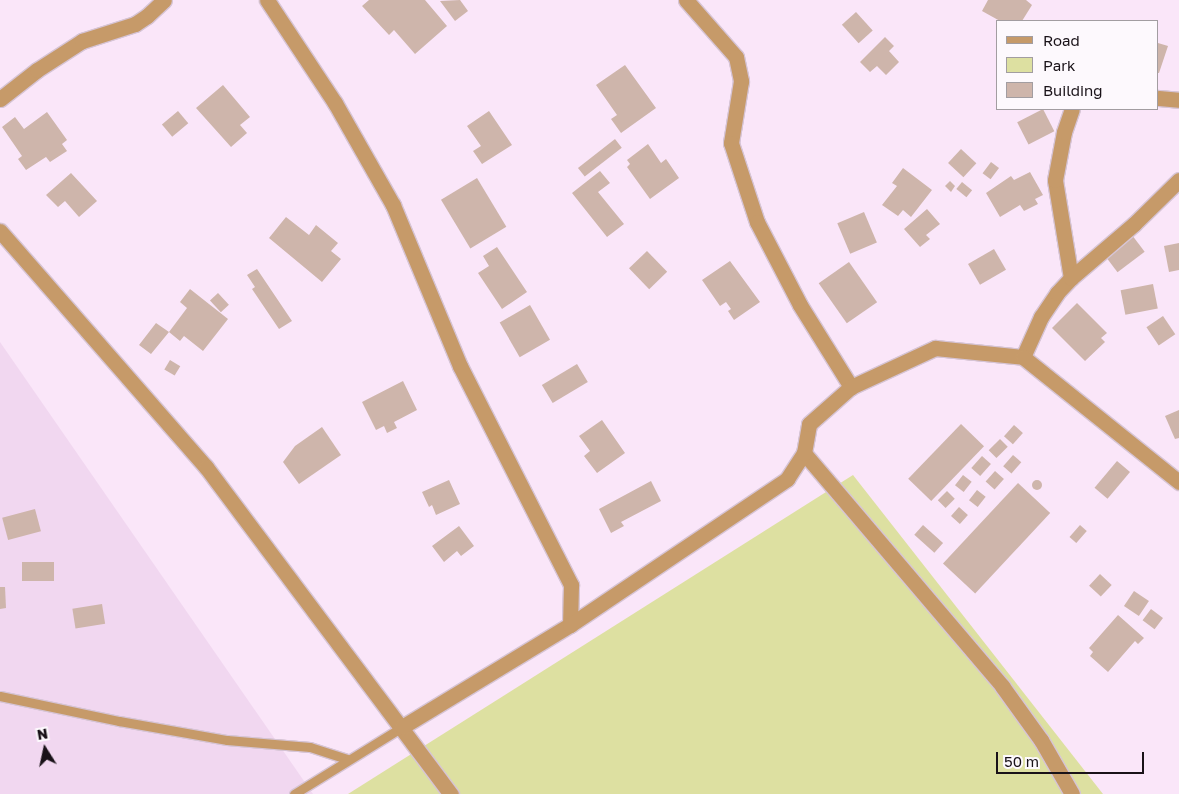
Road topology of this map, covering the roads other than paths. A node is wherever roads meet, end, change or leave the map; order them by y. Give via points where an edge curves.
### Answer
1 (164, 0) edge
2 (267, 0) edge
3 (686, 0) edge
4 (1159, 98) edge
5 (0, 99) edge
6 (1179, 100) edge
7 (1072, 110) edge
8 (1179, 180) edge
9 (0, 231) edge
10 (1071, 278) junction
11 (1023, 357) junction
12 (852, 387) junction
13 (804, 453) junction
14 (1179, 482) edge
15 (570, 625) junction
16 (0, 696) edge
17 (402, 727) junction
18 (348, 759) junction
19 (294, 794) edge
20 (451, 794) edge
21 (1072, 794) edge

1 - 5 street via 135,24 82,41
2 - 15 street via 335,103 393,205 460,366 571,585
3 - 12 street via 736,56 741,81 731,143 757,222 800,305
4 - 6 street
7 - 10 street via 1055,180
8 - 10 street
9 - 17 street via 206,467
10 - 11 street via 1041,317
11 - 12 street via 935,348
11 - 14 street
12 - 13 street via 809,424
13 - 15 street via 787,479
13 - 21 street via 1002,686 1041,740
15 - 17 street
16 - 18 lane via 227,740 310,746
17 - 18 lane
17 - 20 street
18 - 19 lane

